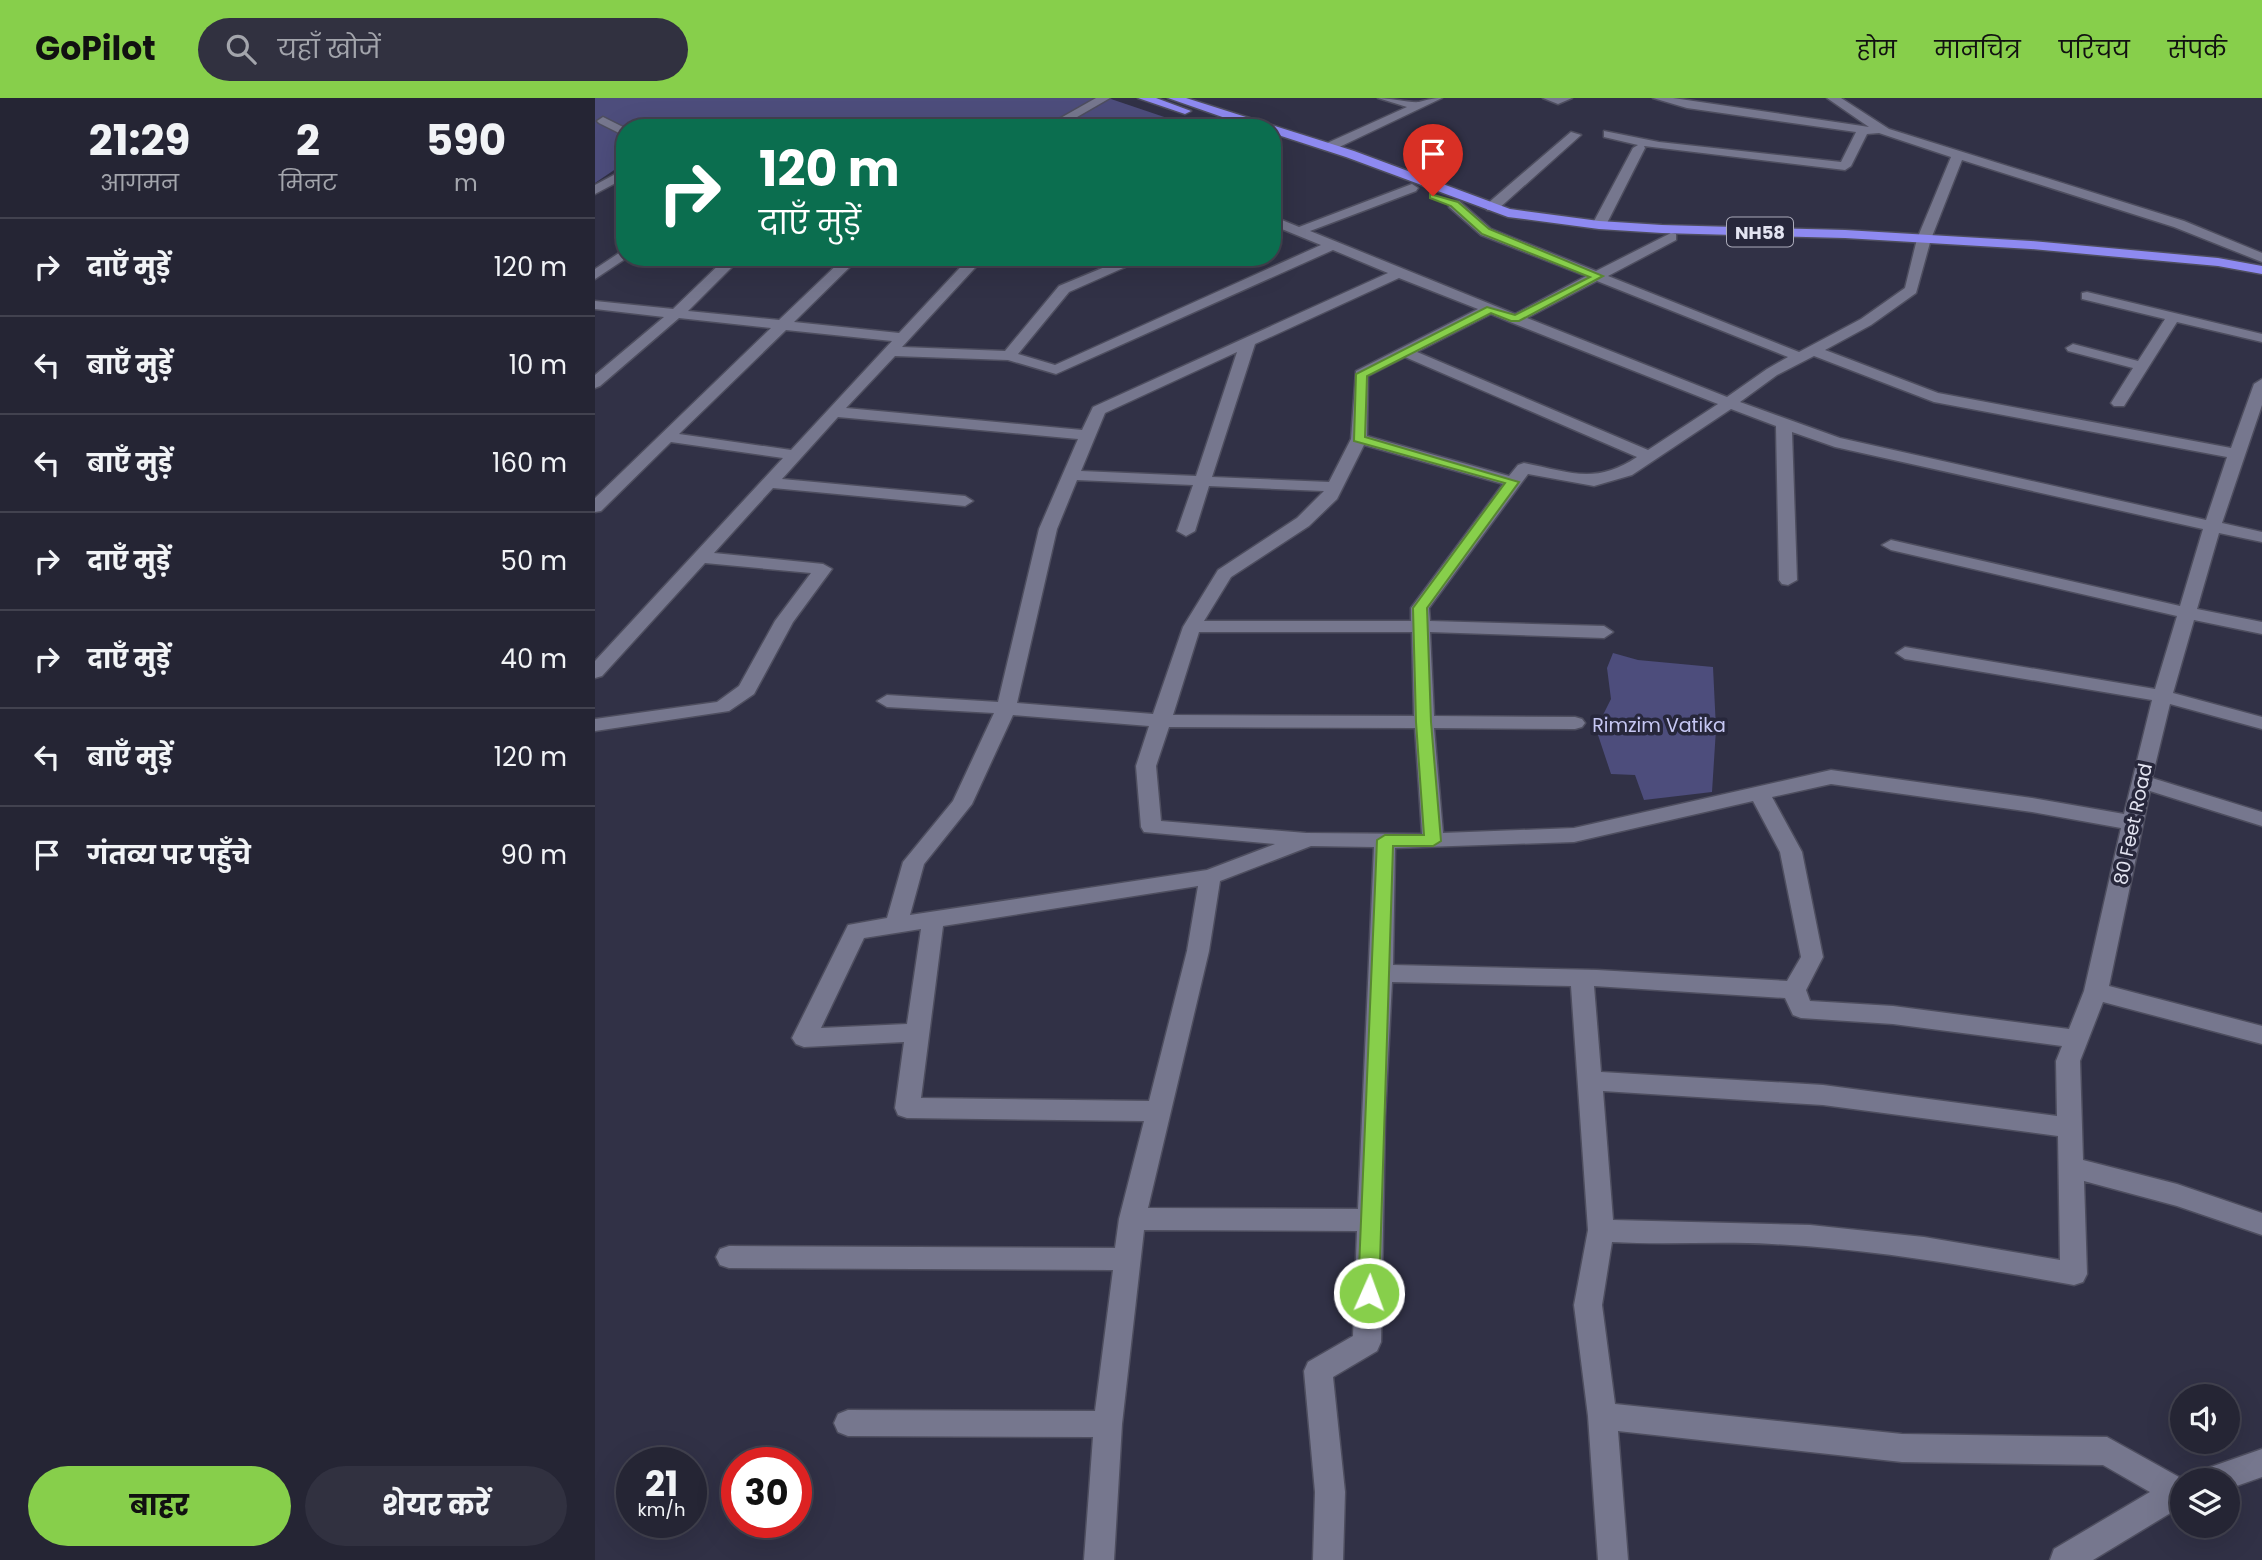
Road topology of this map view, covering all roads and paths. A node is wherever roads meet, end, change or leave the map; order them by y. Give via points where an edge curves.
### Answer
1 (1104, 98) edge
2 (1144, 98) edge
3 (1174, 98) edge
4 (1384, 98) edge
5 (1436, 98) edge
6 (1549, 98) edge
7 (1566, 98) edge
8 (1659, 98) edge
9 (1833, 98) edge
10 (1418, 106) junction
11 (1066, 119) edge
12 (1198, 119) edge
13 (1226, 119) edge
14 (603, 121) dead end
15 (616, 128) edge
16 (1863, 129) junction
17 (1281, 132) edge
18 (1885, 132) junction
19 (1608, 134) dead end
20 (1575, 135) dead end
21 (1281, 142) edge
22 (1329, 148) junction
23 (1639, 148) dead end
24 (1958, 155) junction
25 (616, 178) edge
26 (1412, 188) junction
27 (595, 190) edge
28 (1454, 204) junction
29 (1492, 207) junction
30 (1281, 224) edge
31 (1599, 225) junction
32 (1299, 231) junction
33 (1671, 237) junction
34 (1923, 243) junction
35 (1333, 245) junction
36 (595, 252) edge
37 (616, 254) edge
38 (2262, 258) edge
39 (616, 259) edge
40 (726, 266) edge
41 (844, 266) edge
42 (970, 266) edge
43 (1119, 266) edge
44 (2262, 270) edge
45 (1399, 273) junction
46 (595, 275) edge
47 (1598, 276) junction
48 (2262, 278) edge
49 (2087, 296) dead end
50 (595, 305) edge
51 (1490, 309) junction
52 (678, 312) junction
53 (2173, 317) junction
54 (1515, 319) junction
55 (784, 324) junction
56 (903, 338) junction
57 (2262, 338) edge
58 (1248, 342) junction
59 (2073, 348) dead end
60 (891, 351) junction
61 (1405, 352) junction
62 (1807, 354) junction
63 (1009, 356) junction
64 (2142, 366) junction
65 (601, 371) edge
66 (595, 383) edge
67 (2262, 384) edge
68 (1729, 403) junction
69 (2119, 403) dead end
70 (834, 412) junction
71 (1784, 424) junction
72 (1085, 435) junction
73 (667, 438) junction
74 (1359, 439) junction
75 (2236, 454) junction
76 (795, 455) junction
77 (1650, 457) junction
78 (1070, 475) junction
79 (1203, 480) junction
80 (1513, 482) junction
81 (769, 483) junction
82 (1335, 487) junction
83 (965, 501) dead end
84 (595, 507) edge
85 (2213, 526) junction
86 (1186, 531) dead end
87 (2262, 537) edge
88 (1891, 545) dead end
89 (702, 556) junction
90 (831, 566) dead end
91 (1788, 580) dead end
92 (2187, 613) junction
93 (1421, 626) junction
94 (1192, 627) junction
95 (2262, 628) edge
96 (1604, 632) dead end
97 (1905, 653) dead end
98 (595, 672) edge
99 (2163, 696) junction
100 (887, 701) dead end
101 (1006, 708) junction
102 (1160, 721) junction
103 (1424, 722) junction
104 (1575, 723) dead end
105 (2262, 723) edge
106 (595, 725) edge
107 (2142, 782) junction
108 (1759, 793) junction
109 (2262, 819) edge
110 (2133, 823) junction
111 (1309, 839) junction
112 (1385, 840) junction
113 (1433, 841) junction
114 (1210, 877) junction
115 (933, 920) junction
116 (896, 925) junction
117 (1381, 973) junction
118 (1582, 978) junction
119 (1794, 990) junction
120 (2096, 991) junction
121 (918, 1032) junction
122 (2262, 1035) edge
123 (2077, 1039) junction
124 (1590, 1081) junction
125 (1157, 1111) junction
126 (2070, 1128) junction
127 (2071, 1167) junction
128 (1132, 1220) junction
129 (1370, 1220) junction
130 (2262, 1224) edge
131 (1601, 1230) junction
132 (729, 1257) dead end
133 (1129, 1259) junction
134 (1602, 1416) junction
135 (848, 1423) dead end
136 (1108, 1424) junction
137 (2262, 1463) edge
138 (2240, 1470) edge
139 (2170, 1486) edge
140 (2170, 1496) edge
141 (1099, 1560) edge
142 (1328, 1560) edge
143 (1613, 1560) edge
144 (2065, 1560) edge

1 - 11 street
2 - 12 highway
3 - 13 highway
4 - 10 street
5 - 10 street
6 - 7 street
8 - 16 street via 1687,106
9 - 18 street
10 - 22 street
14 - 15 street
16 - 18 street
16 - 19 street via 1845,166 1659,146
17 - 22 highway, NH58
18 - 24 street
20 - 29 street
21 - 26 highway, NH58
22 - 29 highway, NH58
23 - 31 street
24 - 34 street
24 - 38 street via 2179,224
25 - 27 street
26 - 28 highway, NH58
26 - 32 street
28 - 33 highway, NH58 via 1499,220
28 - 47 street via 1486,232
29 - 31 highway, NH58
30 - 32 street
31 - 34 highway, NH58
32 - 35 street
33 - 34 highway, NH58
33 - 47 street
34 - 44 highway, NH58 via 2031,245
34 - 48 highway, NH58
34 - 62 street via 1911,290
35 - 45 street
35 - 63 street via 1056,370
36 - 37 street
39 - 46 street
40 - 52 street
41 - 55 street
42 - 56 street
43 - 63 street via 1064,289
45 - 51 street
45 - 58 street
47 - 54 street
47 - 62 street
49 - 53 street
50 - 52 street
51 - 54 street
51 - 61 street
52 - 55 street
52 - 65 street
53 - 57 street
53 - 64 street
54 - 68 street
55 - 56 street
55 - 73 street
56 - 60 street
58 - 72 street via 1098,410
58 - 79 street
59 - 64 street
60 - 63 street
60 - 70 street
61 - 74 street via 1361,374
61 - 77 street
62 - 68 street
62 - 75 street via 1934,397
64 - 69 street
65 - 66 street
67 - 75 street, 80 Feet Road
68 - 71 street
68 - 77 street
70 - 72 street
70 - 76 street
71 - 85 street via 1835,442
71 - 91 street
72 - 78 street
73 - 76 street
73 - 84 street
74 - 80 street
74 - 82 street
75 - 85 street, 80 Feet Road
76 - 81 street
77 - 80 street via 1626,472 1594,481 1524,468
78 - 79 street
78 - 101 street via 1048,529
79 - 82 street
79 - 86 street
80 - 93 street via 1420,608
81 - 83 street
81 - 89 street
82 - 94 street via 1303,522 1224,574
85 - 87 street
85 - 92 street, 80 Feet Road
88 - 92 street
89 - 90 street
89 - 98 street
89 - 106 street via 823,569 784,621 747,690 722,707
92 - 95 street
92 - 99 street, 80 Feet Road
93 - 94 street
93 - 96 street
93 - 103 street
94 - 102 street
97 - 99 street
99 - 105 street
99 - 107 street, 80 Feet Road
100 - 101 street
101 - 102 street
101 - 116 street via 962,804 914,862
102 - 103 street
102 - 111 street via 1146,766 1151,827
103 - 104 street
103 - 113 street
107 - 109 street
107 - 110 street, 80 Feet Road
108 - 110 street via 1831,778 2032,804
108 - 113 street via 1574,835
108 - 119 street via 1791,852 1812,957
110 - 120 street, 80 Feet Road
111 - 112 street
111 - 114 street
112 - 113 street
112 - 117 street
114 - 115 street
114 - 125 street via 1198,951
115 - 116 street
115 - 121 street
116 - 121 street via 856,930 804,1038
117 - 118 street
117 - 129 street
118 - 119 street
118 - 124 street
119 - 123 street via 1801,1009 1893,1015
120 - 122 street
120 - 123 street, 80 Feet Road
121 - 125 street via 907,1108
123 - 126 street, 80 Feet Road via 2068,1061
124 - 126 street via 1823,1095
124 - 131 street
125 - 128 street
126 - 127 street, 80 Feet Road
127 - 130 street
127 - 131 street, 80 Feet Road via 2074,1274 1883,1242 1770,1233
128 - 129 street
128 - 133 street
129 - 142 street via 1367,1342 1318,1371 1329,1492
131 - 134 street via 1588,1305
132 - 133 street
133 - 136 street
134 - 139 street via 1902,1448 2107,1451
134 - 143 street
135 - 136 street
136 - 141 street
137 - 138 street
140 - 144 street

